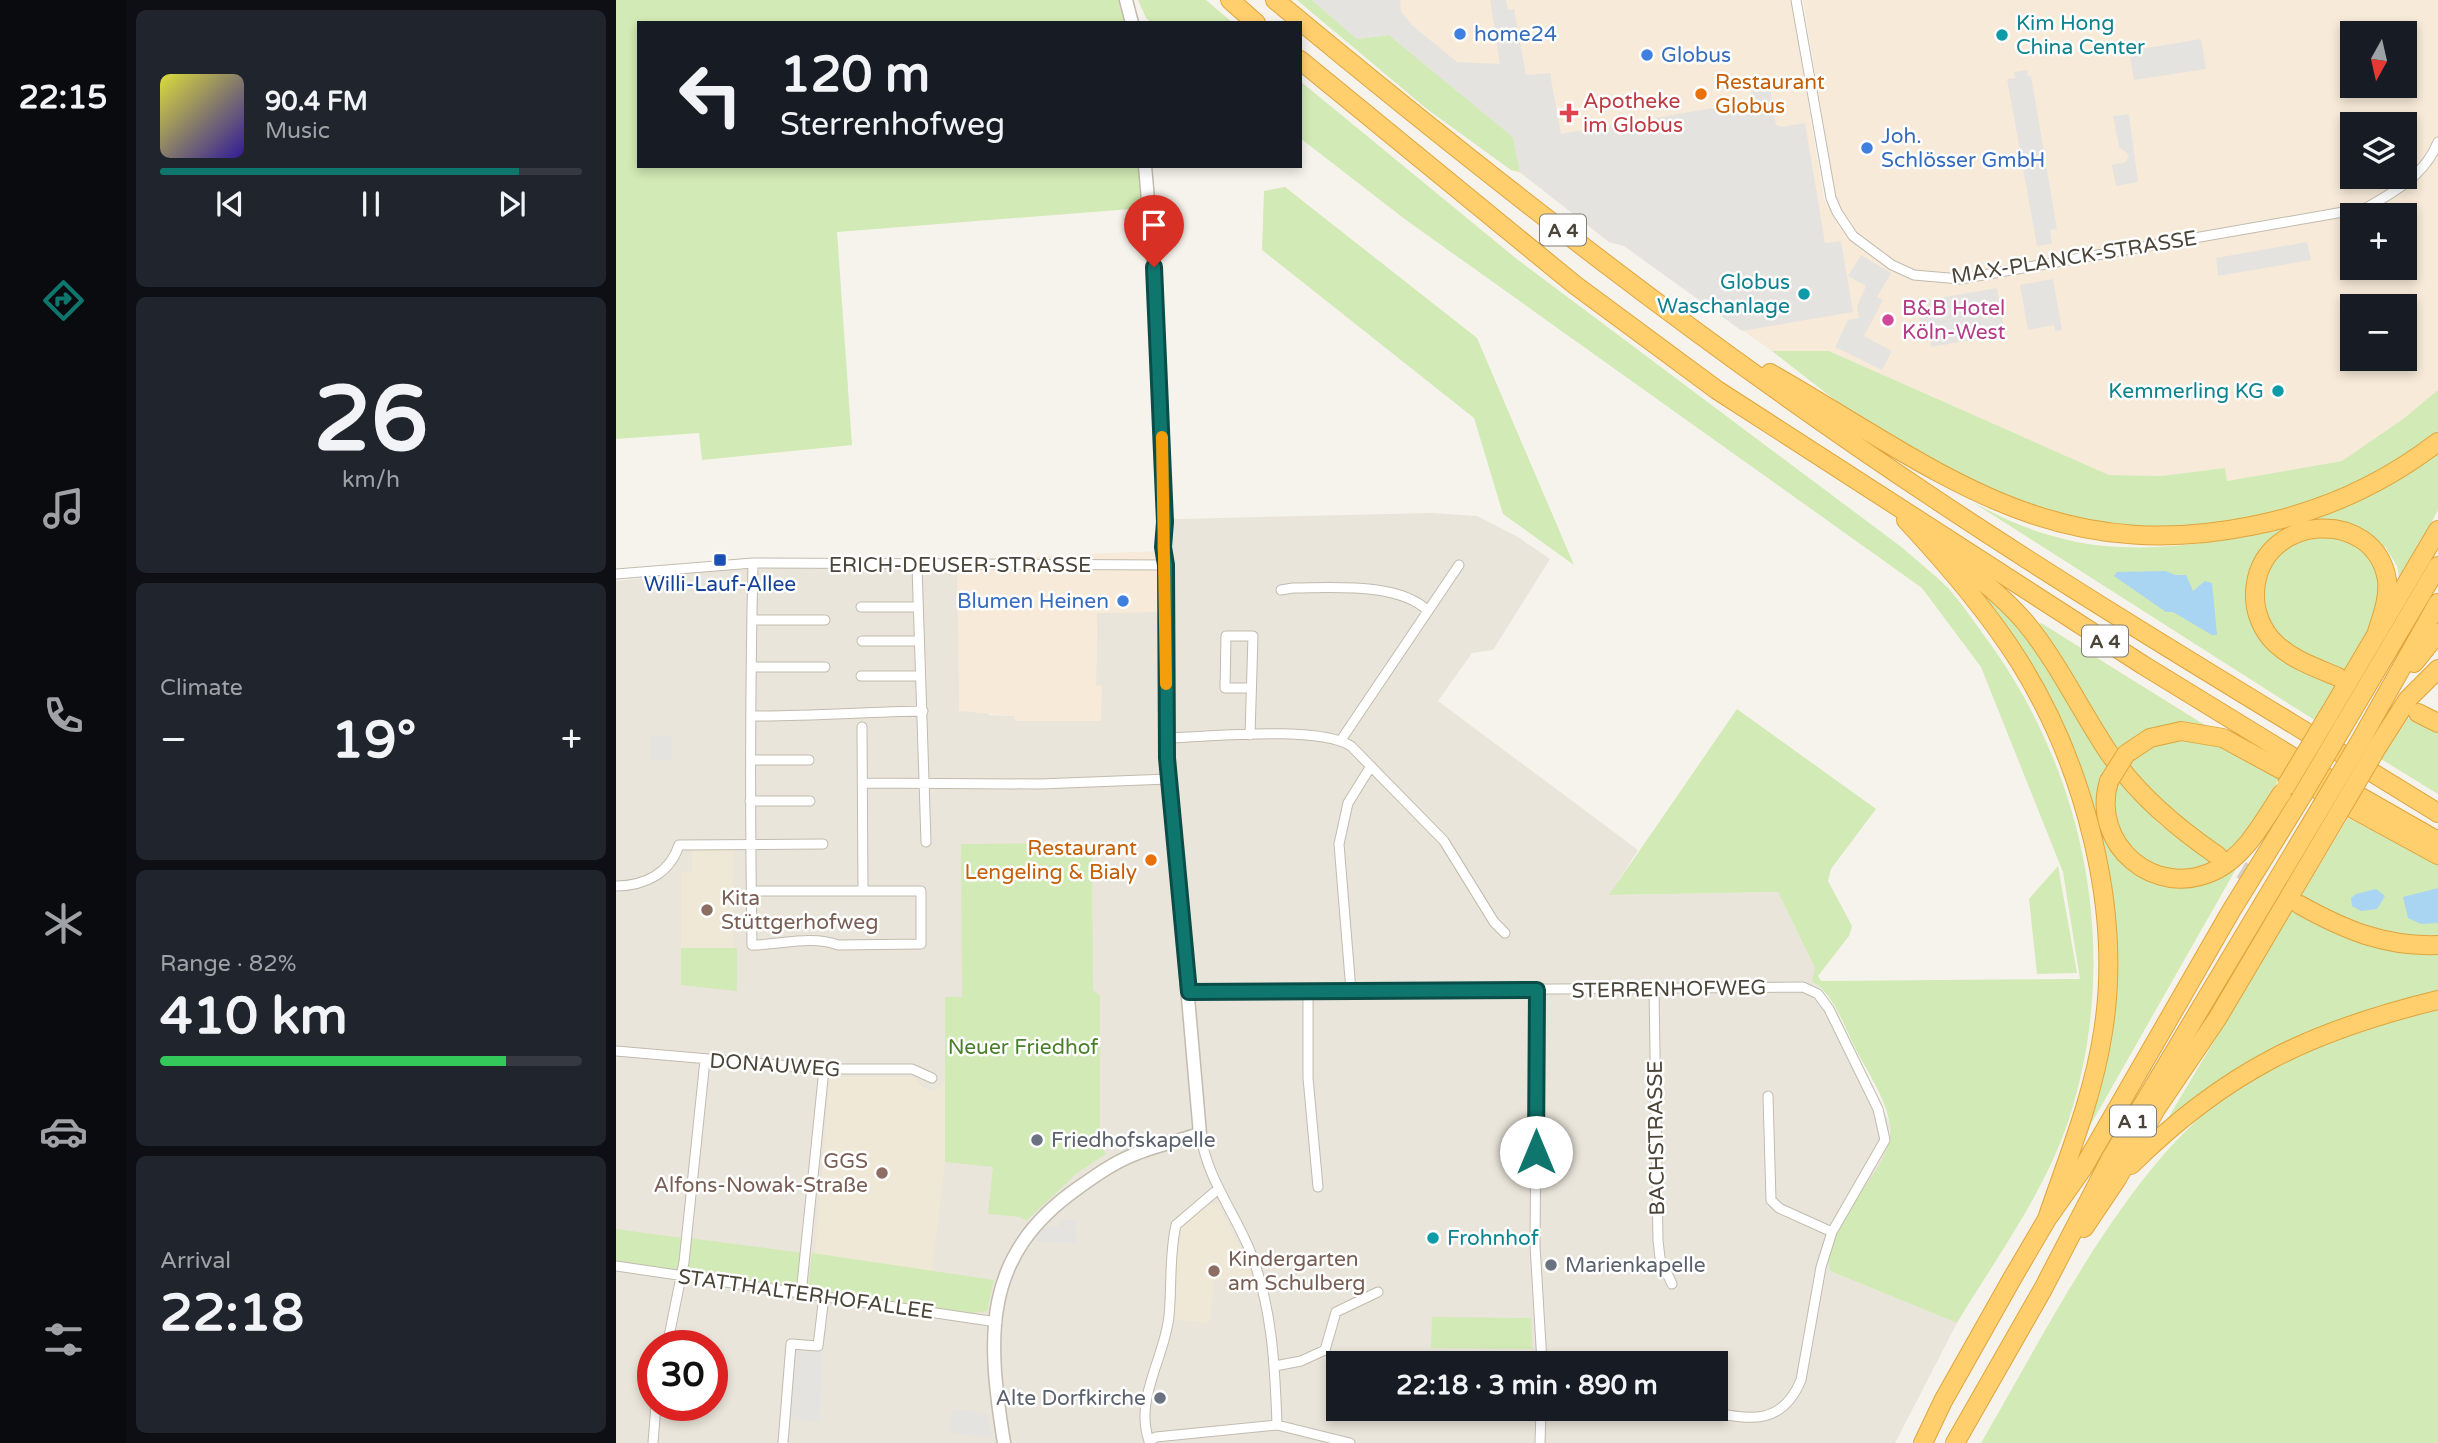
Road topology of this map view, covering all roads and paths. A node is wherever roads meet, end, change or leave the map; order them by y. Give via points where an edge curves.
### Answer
1 (1126, 0) edge
2 (1230, 0) edge
3 (1275, 0) edge
4 (1796, 0) edge
5 (1131, 21) edge
6 (1254, 21) edge
7 (1300, 21) edge
8 (1302, 22) edge
9 (1302, 62) edge
10 (2438, 142) edge
11 (1145, 168) edge
12 (1704, 335) junction
13 (2438, 443) edge
14 (1890, 502) junction
15 (2438, 530) edge
16 (1922, 537) junction
17 (2438, 559) edge
18 (753, 563) junction
19 (1166, 565) junction
20 (1459, 565) dead end
21 (917, 566) junction
22 (2438, 566) edge
23 (616, 574) edge
24 (2424, 588) junction
25 (1281, 590) dead end
26 (2438, 603) edge
27 (861, 607) dead end
28 (918, 607) junction
29 (1429, 611) junction
30 (752, 620) junction
31 (825, 620) dead end
32 (2377, 632) junction
33 (2438, 633) edge
34 (862, 641) dead end
35 (918, 641) junction
36 (752, 667) junction
37 (825, 667) dead end
38 (2438, 668) edge
39 (861, 676) dead end
40 (919, 676) junction
41 (2337, 677) dead end
42 (1251, 688) junction
43 (923, 711) junction
44 (2418, 713) dead end
45 (751, 716) junction
46 (2375, 716) junction
47 (2438, 723) edge
48 (862, 727) dead end
49 (1250, 736) junction
50 (1166, 738) junction
51 (1341, 740) junction
52 (751, 760) junction
53 (808, 760) dead end
54 (1371, 766) junction
55 (2362, 766) junction
56 (1168, 779) junction
57 (863, 783) junction
58 (924, 783) junction
59 (2284, 790) junction
60 (2438, 801) edge
61 (750, 802) junction
62 (810, 802) dead end
63 (2438, 813) edge
64 (2438, 841) edge
65 (926, 842) dead end
66 (751, 844) junction
67 (823, 844) dead end
68 (2438, 855) edge
69 (2218, 856) tunnel mouth
70 (616, 886) edge
71 (751, 891) junction
72 (863, 891) junction
73 (2300, 905) tunnel mouth
74 (2231, 911) junction
75 (1505, 933) dead end
76 (2438, 945) edge
77 (1654, 988) junction
78 (1537, 990) junction
79 (1351, 991) junction
80 (1189, 992) junction
81 (1308, 992) junction
82 (2438, 1000) edge
83 (616, 1051) edge
84 (705, 1060) junction
85 (824, 1069) junction
86 (932, 1078) dead end
87 (1768, 1097) dead end
88 (1200, 1134) junction
89 (2117, 1179) junction
90 (1318, 1187) dead end
91 (1217, 1190) junction
92 (2047, 1219) junction
93 (1832, 1233) junction
94 (616, 1266) edge
95 (682, 1276) junction
96 (1672, 1284) dead end
97 (2043, 1289) junction
98 (1378, 1292) dead end
99 (801, 1294) junction
100 (824, 1296) junction
101 (997, 1322) junction
102 (670, 1330) edge
103 (1541, 1351) edge
104 (1275, 1366) junction
105 (1728, 1414) edge
106 (655, 1421) edge
107 (1541, 1421) edge
108 (1277, 1425) junction
109 (1149, 1442) edge
110 (653, 1443) edge
111 (783, 1443) edge
112 (1004, 1443) edge
113 (1350, 1443) edge
114 (1540, 1443) edge
115 (1923, 1443) edge
116 (1955, 1443) edge

1 - 5 street
2 - 6 highway
3 - 7 highway, A 4
4 - 10 street, MAX-PLANCK-STRASSE via 1831,198 1853,236 1871,252 1914,275 1960,279 2366,208 2420,172
8 - 12 highway, A 4 via 1423,123
9 - 14 highway, A 4 via 1575,285 1717,390
11 - 19 street via 1154,267
12 - 13 highway via 1976,492 2041,519 2105,534 2190,535 2288,518 2368,487
12 - 55 highway, A 4 via 1937,500
14 - 16 highway
14 - 64 highway, A 4 via 2143,665
15 - 32 highway
16 - 69 highway via 2014,609 2124,773 2158,810
16 - 92 highway via 1996,626 2041,703 2068,764 2099,877 2107,967 2104,1029 2091,1094
17 - 24 highway
18 - 21 street, ERICH-DEUSER-STRASSE
18 - 23 street, ERICH-DEUSER-STRASSE
18 - 30 street
19 - 21 street, ERICH-DEUSER-STRASSE
19 - 50 street
20 - 29 street
21 - 28 street
22 - 24 highway, A 1
24 - 74 highway, A 1, bridge
25 - 29 street via 1386,592 1405,595
26 - 46 highway, A 1
27 - 28 street
28 - 35 street
29 - 51 street
30 - 31 street
30 - 36 street
32 - 41 highway via 2385,606 2386,578 2378,559 2361,541 2339,529 2314,528 2288,536 2270,551 2255,582 2262,625 2284,650
32 - 59 highway, bridge
33 - 46 highway
34 - 35 street
35 - 40 street
36 - 37 street
36 - 45 street
38 - 89 highway, bridge via 2408,699 2378,746
39 - 40 street
40 - 43 street
42 - 42 street via 1225,688 1226,636 1253,636
42 - 49 street
43 - 45 street
43 - 58 street
44 - 47 highway
45 - 52 street
46 - 97 highway, A 1, bridge via 2112,1156
48 - 57 street
49 - 50 street
49 - 51 street
50 - 56 street
51 - 54 street
52 - 53 street
52 - 61 street
54 - 75 street via 1444,841
54 - 79 street via 1348,803 1339,844
55 - 60 highway
55 - 63 highway, A 4
56 - 58 street
56 - 80 street
57 - 58 street
57 - 72 street
58 - 65 street
59 - 68 highway, bridge via 2247,843 2226,864 2200,876 2173,878 2139,867 2114,841 2105,807 2109,781 2126,754 2150,738 2180,731 2223,738
59 - 74 highway via 2256,843
61 - 62 street
61 - 66 street
66 - 67 street
66 - 70 street via 679,845 674,860 658,875 636,885
66 - 71 street
71 - 72 street
71 - 72 street via 752,945 921,944 921,891
73 - 76 highway via 2372,939 2398,945
74 - 92 highway, A 1 via 2083,1168
77 - 78 street, STERRENHOFWEG
77 - 93 street, STERRENHOFWEG via 1803,987 1812,990 1829,1009 1885,1133 1880,1154
77 - 96 street, BACHSTRASSE via 1658,1240 1660,1258
78 - 79 street, STERRENHOFWEG
78 - 103 street via 1535,1245
79 - 81 street, STERRENHOFWEG
80 - 81 street, STERRENHOFWEG
80 - 88 street
81 - 90 street via 1308,1078
82 - 89 highway via 2346,1025 2250,1069 2182,1116
83 - 84 street, DONAUWEG
84 - 85 street, DONAUWEG
84 - 95 street
85 - 86 street, DONAUWEG via 912,1069
85 - 99 street
87 - 93 street via 1771,1200
88 - 91 street
88 - 101 street via 1108,1167 1037,1222 1010,1260
89 - 97 highway
91 - 104 street via 1247,1244 1259,1278
91 - 109 street via 1176,1225 1168,1324 1144,1421
92 - 115 highway, A 1
93 - 105 street via 1821,1267 1801,1380 1785,1408 1750,1417
94 - 95 street, STATTHALTERHOFALLEE
95 - 99 street, STATTHALTERHOFALLEE
95 - 102 street
97 - 116 highway, A 1
98 - 104 street via 1336,1312 1328,1344 1320,1354
99 - 100 street, STATTHALTERHOFALLEE
100 - 101 street, STATTHALTERHOFALLEE
100 - 111 street via 818,1346 791,1344
101 - 112 street via 995,1383
104 - 108 street
106 - 110 street
107 - 114 street
108 - 109 street via 1219,1428 1156,1437
108 - 113 street

